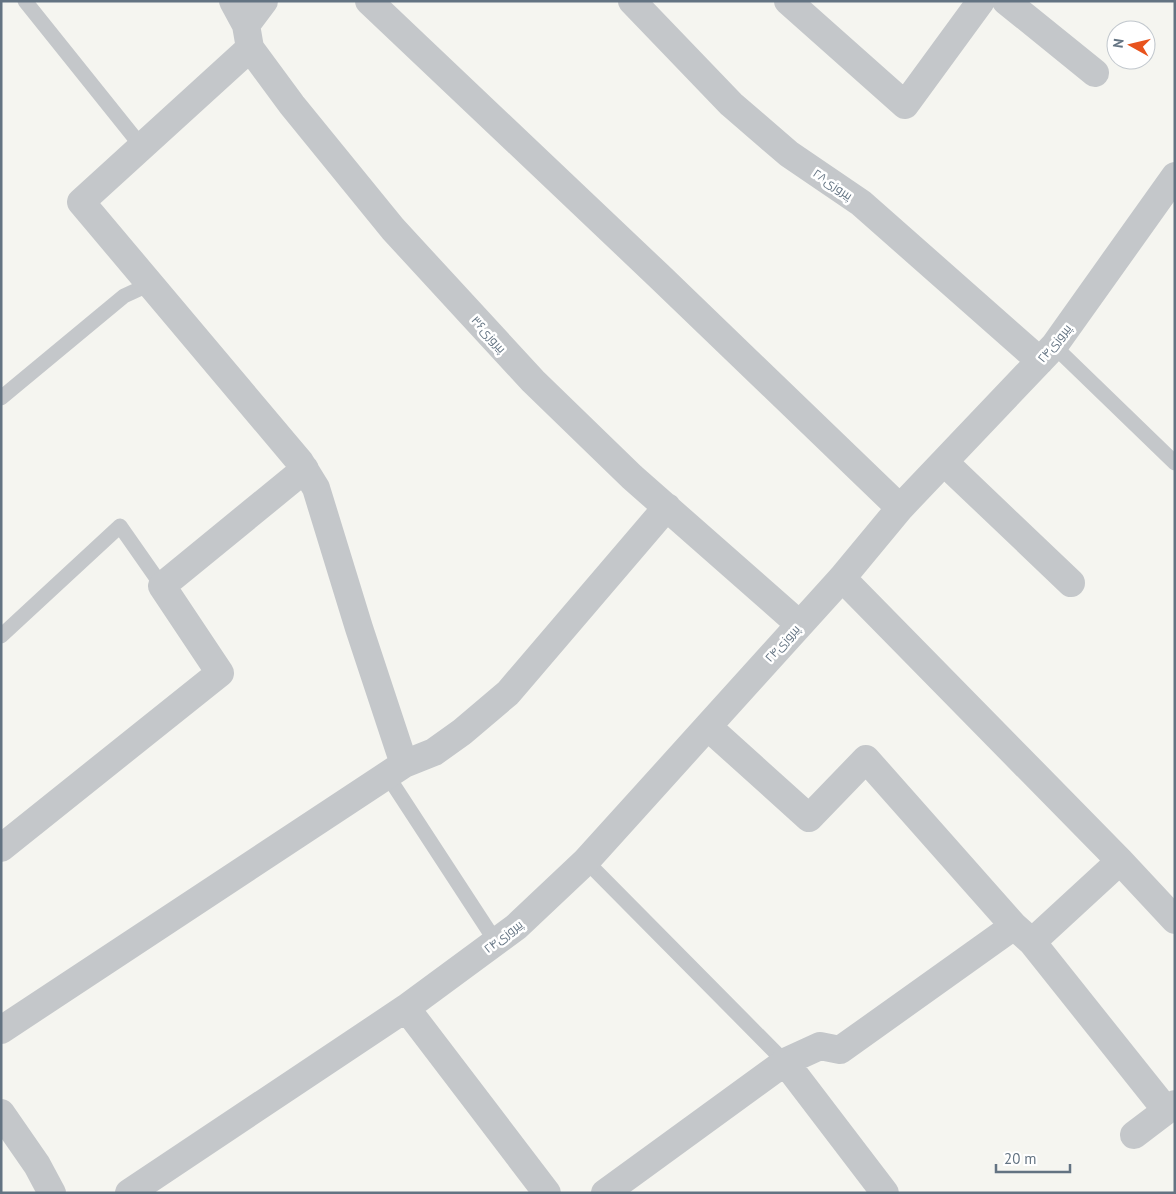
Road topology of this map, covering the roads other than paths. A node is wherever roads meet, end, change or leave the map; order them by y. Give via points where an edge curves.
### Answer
1 (25, 1) edge
2 (232, 1) edge
3 (264, 1) edge
4 (369, 1) edge
5 (632, 1) edge
6 (788, 1) edge
7 (981, 1) edge
8 (1006, 1) edge
9 (248, 36) junction
10 (1095, 73) dead end
11 (142, 146) junction
12 (1175, 176) edge
13 (150, 284) junction
14 (1047, 354) junction
15 (1, 398) edge
16 (944, 462) junction
17 (1175, 463) edge
18 (305, 469) junction
19 (667, 507) junction
20 (900, 508) junction
21 (842, 578) junction
22 (1071, 583) dead end
23 (162, 586) junction
24 (798, 624) junction
25 (1, 636) edge
26 (708, 727) junction
27 (396, 770) junction
28 (1, 848) edge
29 (586, 861) junction
30 (1120, 861) junction
31 (1175, 920) edge
32 (1023, 934) junction
33 (496, 942) junction
34 (406, 1008) junction
35 (1, 1030) edge
36 (785, 1062) junction
37 (1170, 1107) edge
38 (1, 1113) edge
39 (1134, 1135) dead end
40 (52, 1193) edge
41 (129, 1193) edge
42 (548, 1193) edge
43 (605, 1193) edge
44 (885, 1193) edge

1 - 11 lane
2 - 9 street, پیروزی۳۶
3 - 9 street
4 - 20 street
5 - 14 street, پیروزی۲۸ via 731,104 789,154 861,203
6 - 7 street via 905,105
8 - 10 street
9 - 11 street
9 - 19 street, پیروزی۳۶ via 292,104 394,229 532,381
11 - 13 street via 81,202
12 - 14 street, پیروزی۲۴
13 - 15 lane via 124,296
13 - 18 street
14 - 16 street, پیروزی۲۴
14 - 17 lane
16 - 20 street, پیروزی۲۴
16 - 22 street
18 - 23 street
18 - 27 street via 316,488 359,628
19 - 24 street, پیروزی۳۶
19 - 27 street via 508,693 434,752
20 - 21 street, پیروزی۲۴
21 - 24 street, پیروزی۲۴
21 - 30 street
23 - 25 lane via 120,526
23 - 28 street via 220,673
24 - 26 street, پیروزی۲۴
26 - 29 street, پیروزی۲۴
26 - 32 street via 809,818 866,759
27 - 33 lane
27 - 35 street
29 - 33 street, پیروزی۲۴
29 - 36 lane
30 - 31 street
30 - 32 street
32 - 36 street via 840,1050 820,1046
32 - 37 street
33 - 34 street, پیروزی۲۴
34 - 41 street, پیروزی۲۴
34 - 42 street
36 - 43 street
36 - 44 street
37 - 39 street
38 - 40 street

